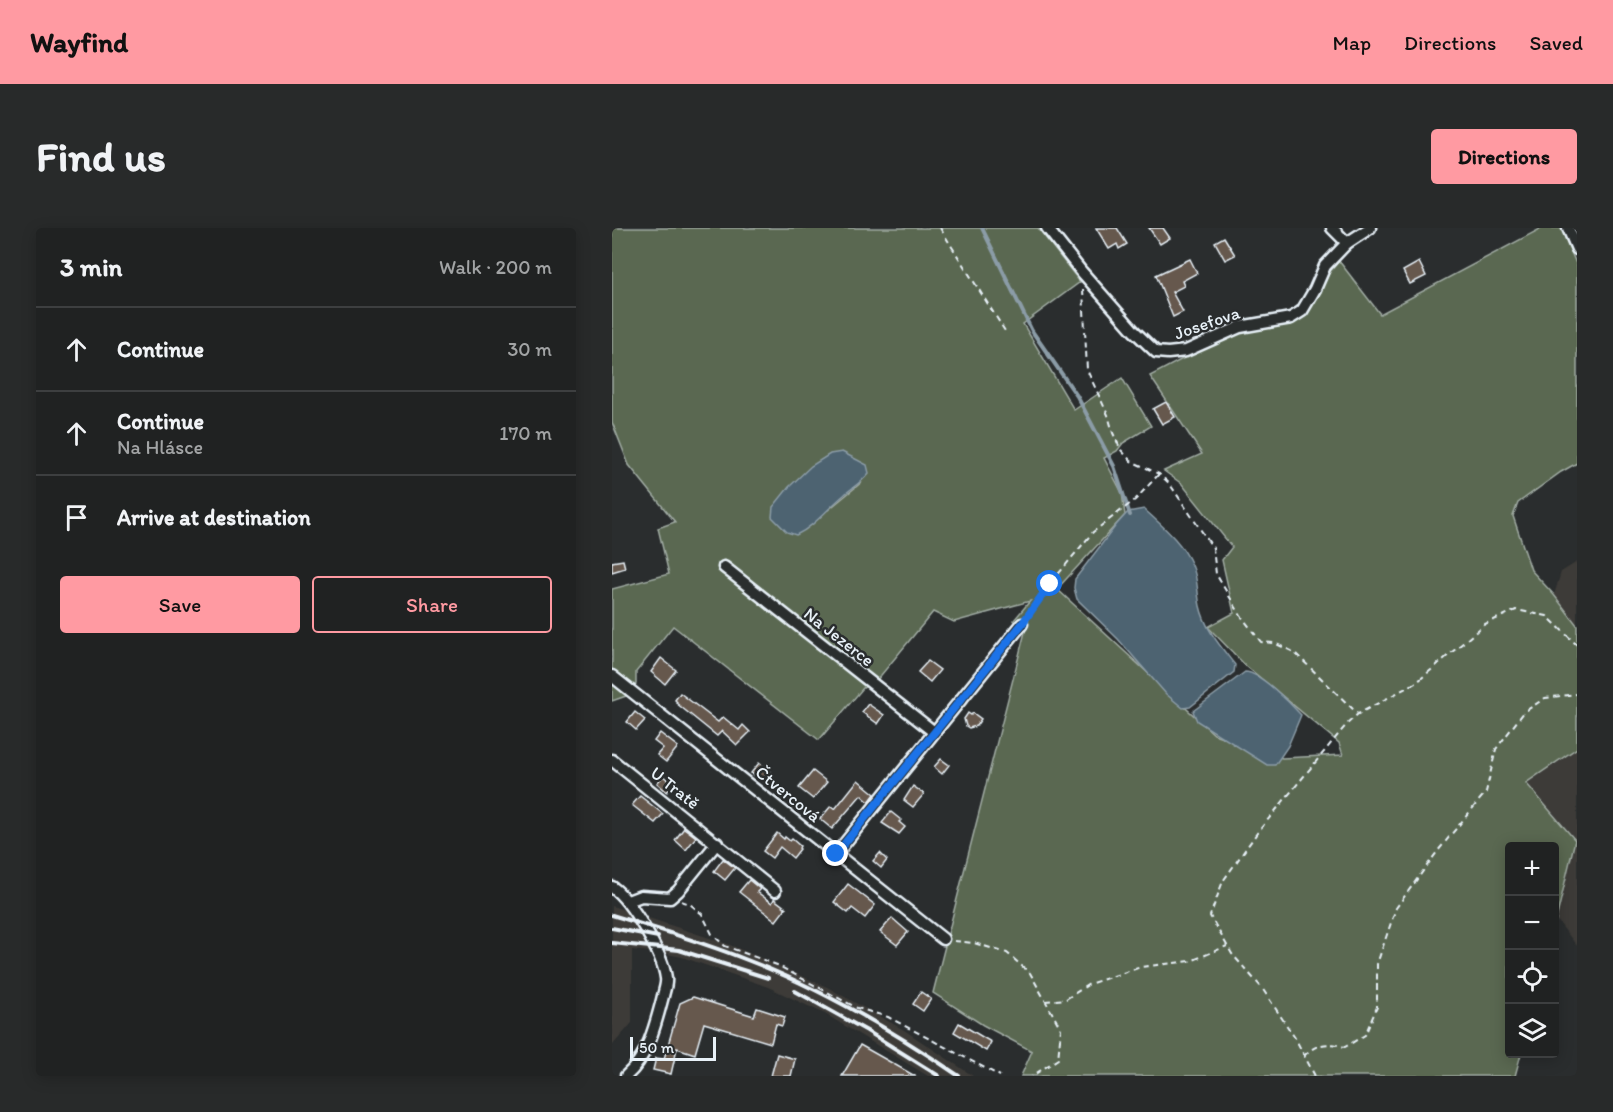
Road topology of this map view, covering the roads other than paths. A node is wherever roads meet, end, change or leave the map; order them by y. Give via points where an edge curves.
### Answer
1 (1047, 228) edge
2 (1332, 228) edge
3 (1370, 228) edge
4 (1568, 228) edge
5 (1347, 243) junction
6 (1577, 249) edge
7 (724, 567) dead end
8 (1022, 624) road end
9 (612, 676) edge
10 (934, 732) junction
11 (612, 760) edge
12 (717, 843) junction
13 (836, 854) junction
14 (612, 887) edge
15 (775, 891) dead end
16 (628, 901) junction
17 (943, 939) road end
18 (626, 1076) edge

1 - 5 street, Josefova via 1156,352 1186,351 1240,327 1291,318 1302,311 1325,266
2 - 5 street
3 - 5 street, Josefova
4 - 6 street
7 - 10 street, Na Jezerce
8 - 10 street
9 - 13 street, Čtvercová
10 - 13 street
11 - 12 street, U Tratě
12 - 15 street, U Tratě
12 - 16 street via 670,898 641,896
13 - 17 street, Čtvercová
14 - 16 street
16 - 18 street via 659,956 667,980 645,1051

